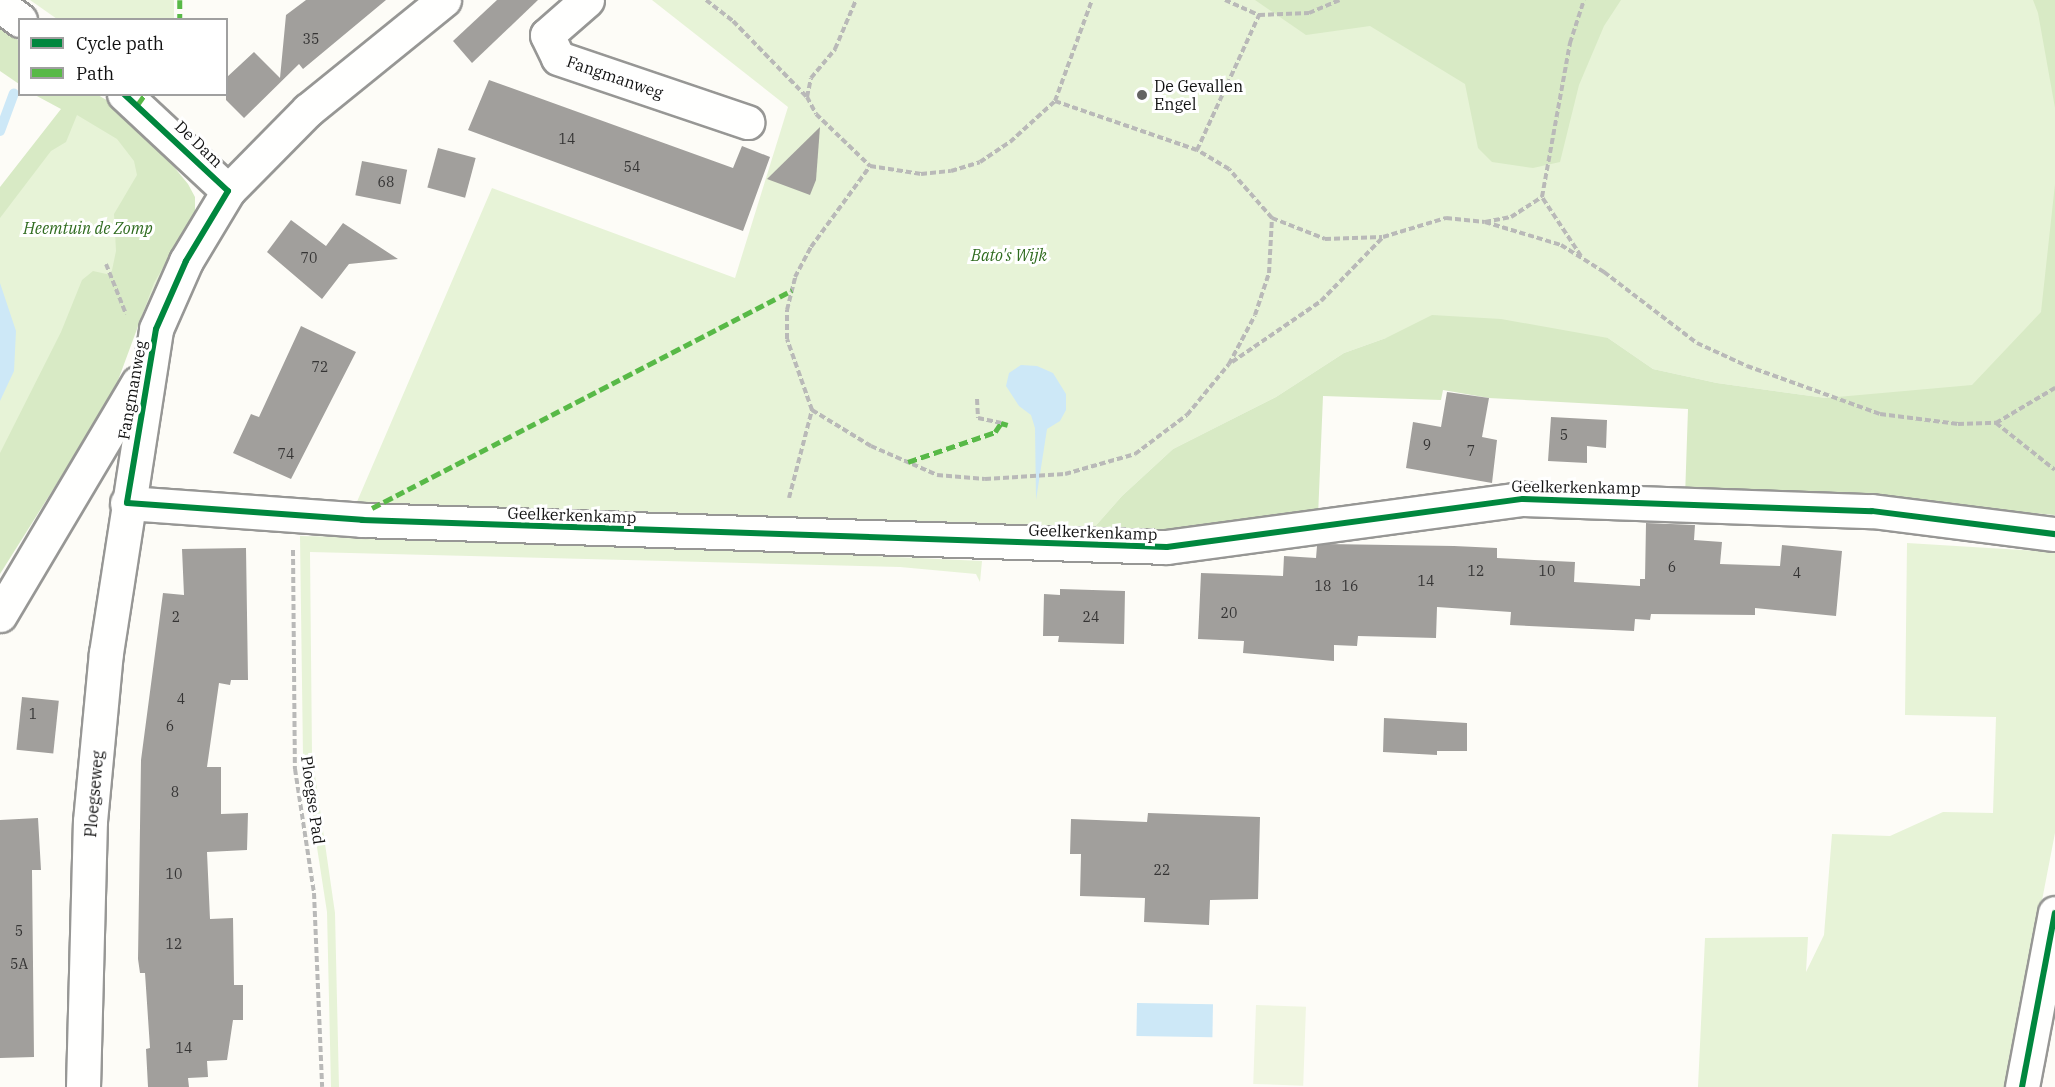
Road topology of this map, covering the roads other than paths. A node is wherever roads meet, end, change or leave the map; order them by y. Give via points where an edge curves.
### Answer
1 (444, 0) edge
2 (587, 0) edge
3 (0, 5) edge
4 (18, 18) edge
5 (126, 96) edge
6 (747, 122) dead end
7 (228, 191) junction
8 (148, 366) junction
9 (127, 503) junction
10 (2055, 534) edge
11 (0, 615) edge
12 (2055, 913) edge
13 (83, 1087) edge
14 (2022, 1087) edge

1 - 7 street, Fangmanweg via 308,110
2 - 6 street, Fangmanweg via 547,35 558,58
3 - 4 street
5 - 7 street, De Dam
7 - 8 street, Fangmanweg via 186,261 156,328
8 - 9 street, Fangmanweg
8 - 11 street, Fangmanweg
9 - 10 street, Geelkerkenkamp via 293,517 1167,547 1523,499 1827,508
9 - 13 street, Ploegseweg via 106,653 90,821
12 - 14 street

